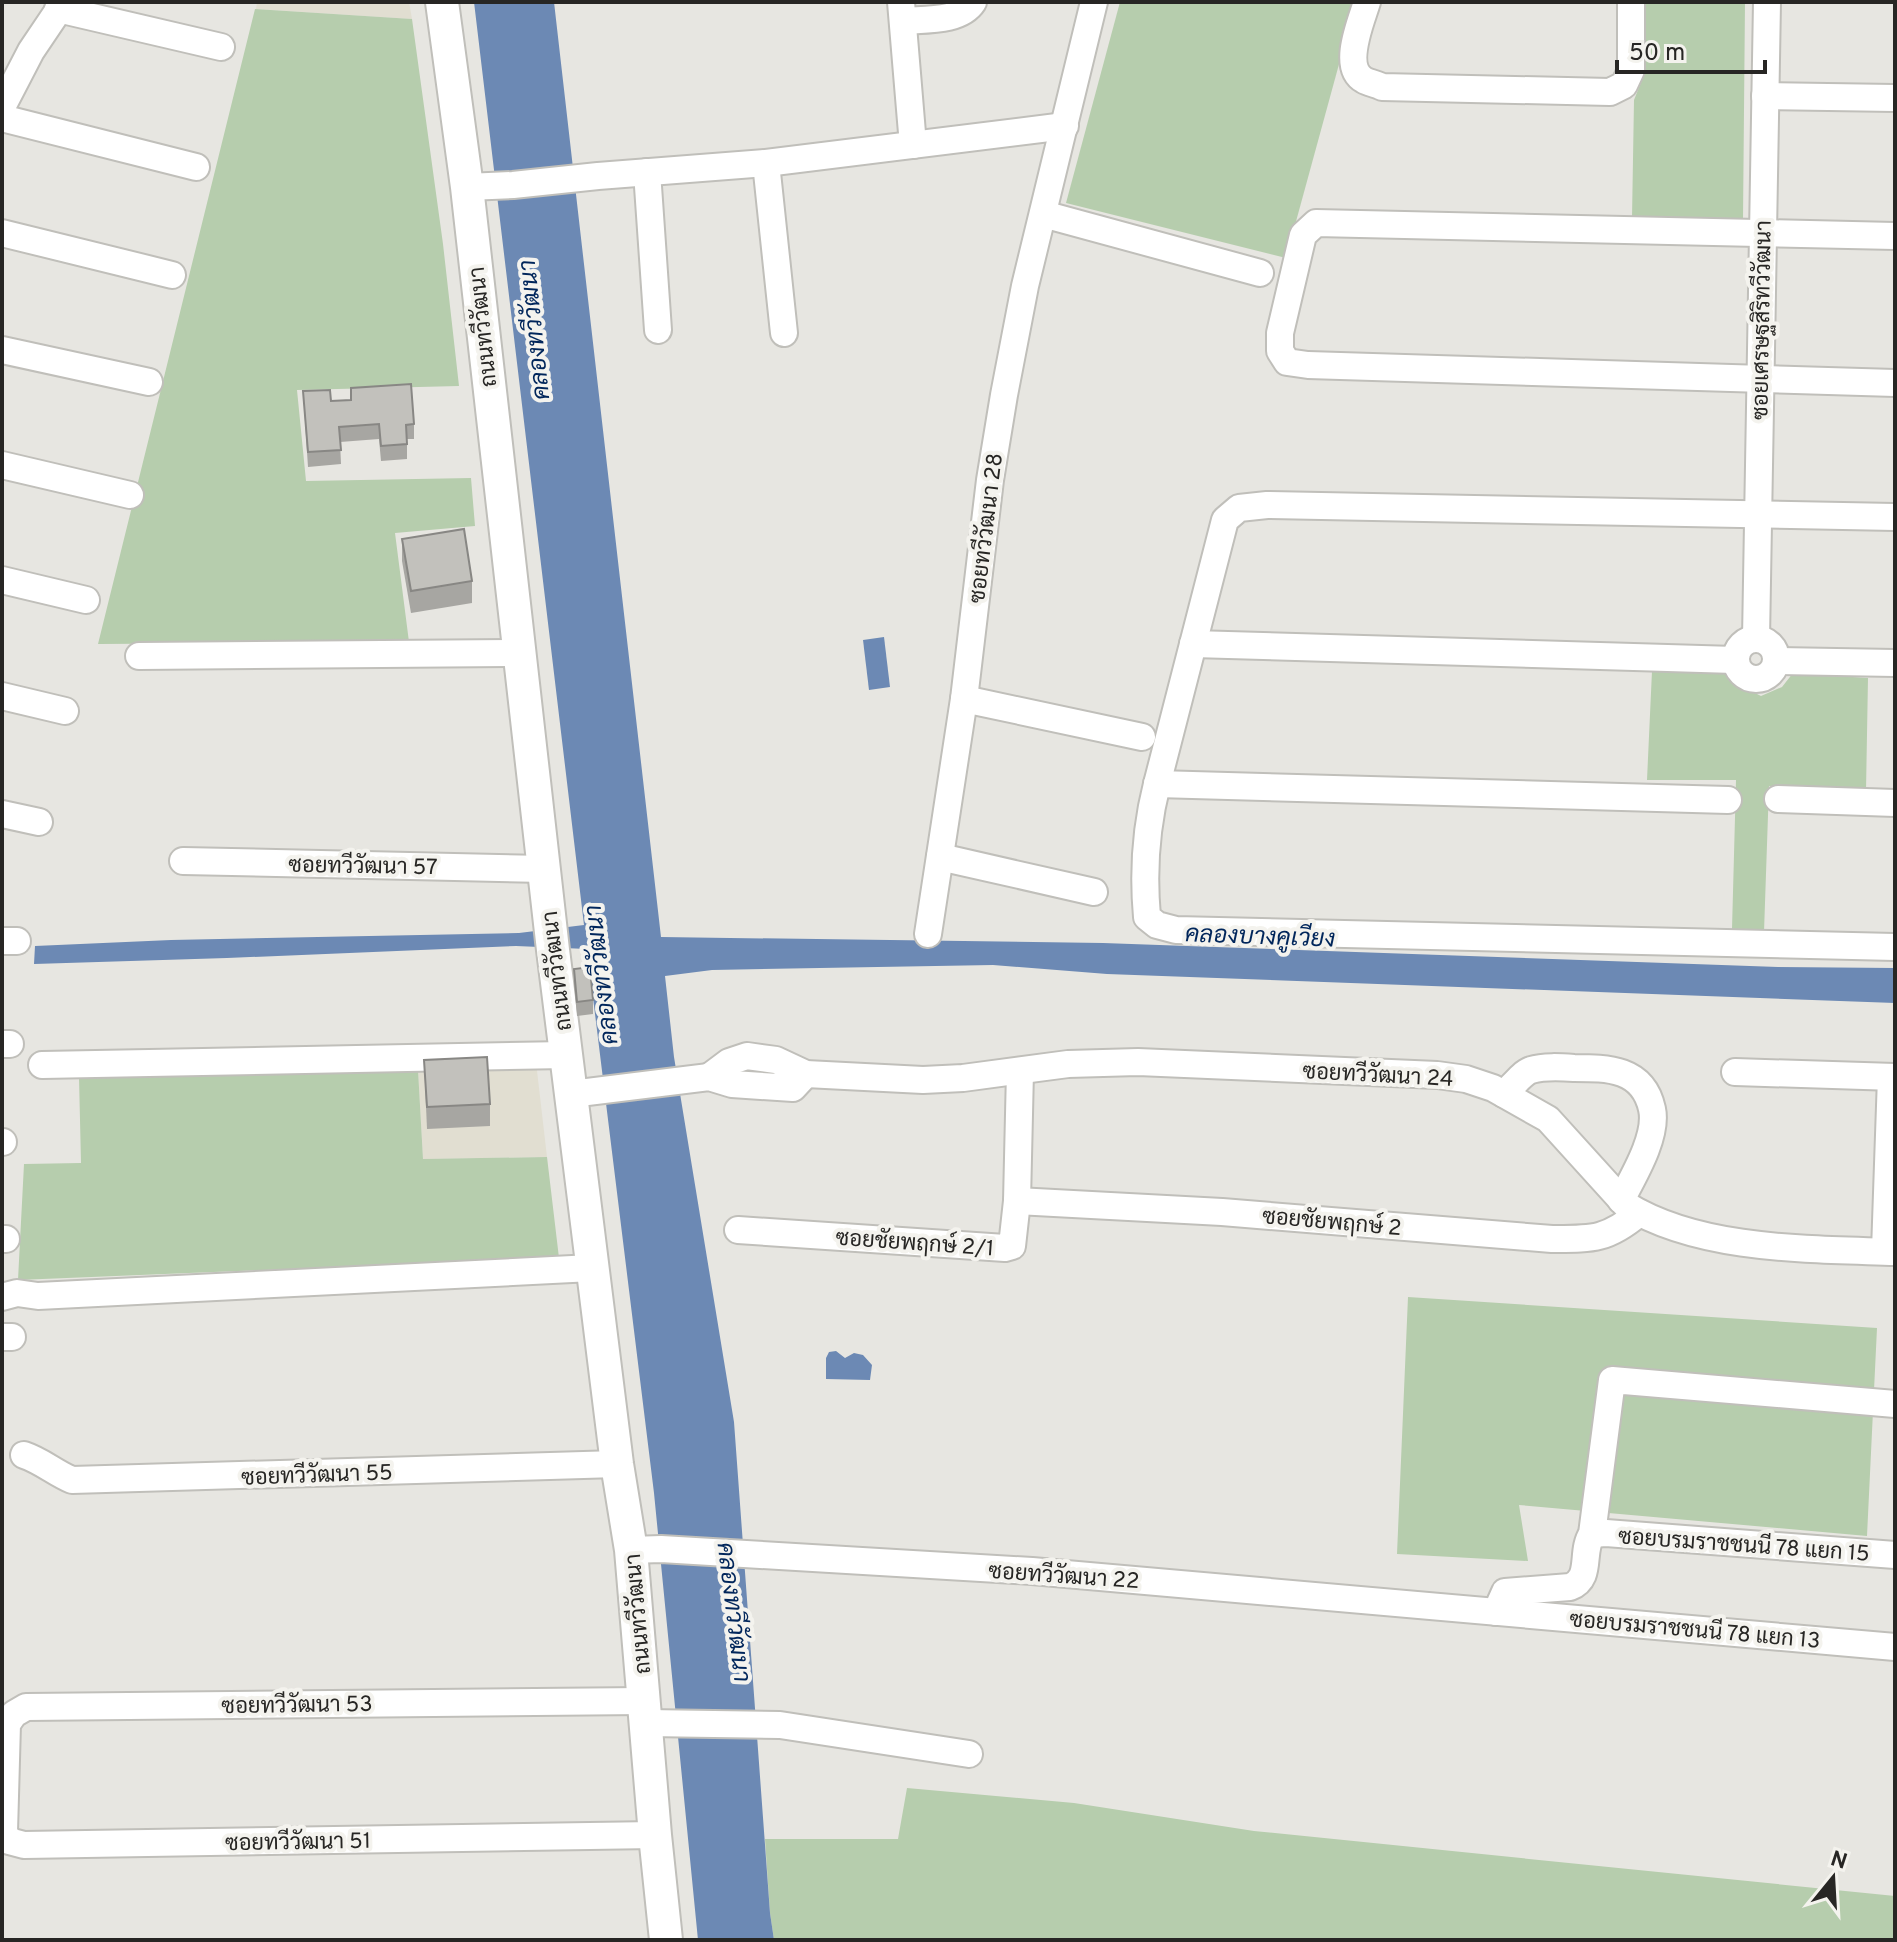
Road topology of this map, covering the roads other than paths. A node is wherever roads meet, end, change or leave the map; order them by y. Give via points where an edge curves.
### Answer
1 (442, 2) edge
2 (973, 2) edge
3 (1094, 2) edge
4 (1367, 2) edge
5 (1631, 2) edge
6 (1767, 2) edge
7 (61, 6) edge
8 (902, 12) edge
9 (221, 47) dead end
10 (1765, 96) junction
11 (1895, 98) edge
12 (2, 107) edge
13 (2, 118) edge
14 (1065, 126) junction
15 (913, 145) junction
16 (766, 163) junction
17 (196, 167) dead end
18 (647, 172) junction
19 (467, 187) junction
20 (1043, 214) junction
21 (2, 233) edge
22 (1763, 233) junction
23 (1895, 236) edge
24 (1260, 273) dead end
25 (172, 275) dead end
26 (658, 330) dead end
27 (784, 333) dead end
28 (2, 350) edge
29 (1760, 379) junction
30 (149, 382) dead end
31 (1895, 383) edge
32 (2, 465) edge
33 (130, 495) dead end
34 (1758, 514) junction
35 (1895, 517) edge
36 (2, 580) edge
37 (86, 600) dead end
38 (1756, 639) junction
39 (1193, 644) junction
40 (519, 653) junction
41 (139, 656) dead end
42 (1735, 660) junction
43 (1776, 661) junction
44 (1895, 663) edge
45 (2, 696) edge
46 (964, 699) junction
47 (65, 711) dead end
48 (1142, 737) dead end
49 (1157, 784) junction
50 (1778, 799) dead end
51 (1728, 800) dead end
52 (1895, 803) edge
53 (2, 814) edge
54 (39, 822) dead end
55 (940, 857) junction
56 (183, 861) dead end
57 (544, 869) junction
58 (1094, 892) dead end
59 (928, 934) dead end
60 (1895, 947) edge
61 (566, 1055) junction
62 (42, 1065) dead end
63 (1020, 1071) junction
64 (1735, 1072) dead end
65 (1893, 1077) edge
66 (571, 1094) junction
67 (1504, 1094) junction
68 (1017, 1201) junction
69 (1630, 1207) junction
70 (738, 1230) dead end
71 (1890, 1251) edge
72 (592, 1268) junction
73 (2, 1299) edge
74 (1895, 1404) edge
75 (24, 1455) dead end
76 (617, 1464) junction
77 (1592, 1534) junction
78 (646, 1550) junction
79 (1895, 1555) edge
80 (1496, 1612) junction
81 (1895, 1647) edge
82 (655, 1716) junction
83 (969, 1754) dead end
84 (6, 1774) joint
85 (655, 1835) junction
86 (666, 1940) edge

1 - 19 main road, ถนนทวีวัฒนา
2 - 8 street via 954,15
3 - 14 street, ซอยทวีวัฒนา 28
4 - 5 street via 1353,68 1362,79 1382,87 1610,92 1624,85 1631,70
6 - 10 street, ซอยเศรษฐสิริทวีวัฒนา
7 - 9 street
7 - 12 street
8 - 15 street
10 - 11 street
10 - 22 street, ซอยเศรษฐสิริทวีวัฒนา
13 - 17 street
14 - 15 street
14 - 20 street, ซอยทวีวัฒนา 28
15 - 16 street
16 - 18 street
16 - 27 street
18 - 19 street
18 - 26 street
19 - 40 main road, ถนนทวีวัฒนา
20 - 24 street
20 - 46 street, ซอยทวีวัฒนา 28 via 990,480
21 - 25 street
22 - 23 street
22 - 29 street, ซอยเศรษฐสิริทวีวัฒนา
22 - 29 street via 1316,223 1303,235 1280,333 1280,351 1287,362 1308,365
28 - 30 street
29 - 31 street
29 - 34 street, ซอยเศรษฐสิริทวีวัฒนา
32 - 33 street
34 - 35 street
34 - 38 street, ซอยเศรษฐสิริทวีวัฒนา
34 - 39 street via 1239,508 1225,520
36 - 37 street
38 - 42 street via 1743,643
38 - 43 street via 1773,648
39 - 42 street
39 - 49 street
40 - 41 street
40 - 57 main road, ถนนทวีวัฒนา
42 - 43 street via 1740,673 1752,679 1770,673
43 - 44 street
45 - 47 street
46 - 48 street
46 - 55 street, ซอยทวีวัฒนา 28
49 - 51 street
49 - 60 street via 1144,882 1147,917 1176,930
50 - 52 street
53 - 54 street
55 - 58 street
55 - 59 street, ซอยทวีวัฒนา 28
56 - 57 street, ซอยทวีวัฒนา 57
57 - 61 main road, ถนนทวีวัฒนา
61 - 62 street
61 - 66 main road, ถนนทวีวัฒนา
63 - 66 street, ซอยทวีวัฒนา 24 via 923,1080 806,1074 793,1088 698,1078
63 - 67 street, ซอยทวีวัฒนา 24 via 1138,1062 1437,1075 1466,1079
63 - 68 street, ซอยชัยพฤกษ์ 2/1
64 - 65 street
65 - 71 street
66 - 72 main road, ถนนทวีวัฒนา
67 - 69 street, ซอยทวีวัฒนา 24 via 1548,1119
67 - 69 street via 1529,1070 1607,1068 1631,1076 1653,1111
68 - 69 street, ซอยชัยพฤกษ์ 2 via 1552,1239 1609,1234 1623,1227
68 - 70 street, ซอยชัยพฤกษ์ 2/1 via 1015,1235 1012,1246 1005,1248
69 - 71 street, ซอยทวีวัฒนา 24 via 1716,1238 1782,1248
72 - 73 street via 38,1296 17,1305
72 - 76 main road, ถนนทวีวัฒนา
74 - 77 street via 1612,1380
75 - 76 street, ซอยทวีวัฒนา 55 via 72,1480
76 - 78 main road, ถนนทวีวัฒนา
77 - 79 street, ซอยบรมราชชนนี 78 แยก 15
77 - 80 street via 1578,1584 1505,1592
78 - 80 street, ซอยทวีวัฒนา 22 via 1032,1571
78 - 82 main road, ถนนทวีวัฒนา
80 - 81 street, ซอยบรมราชชนนี 78 แยก 13
82 - 83 street, ซอยทวีวัฒนา 53 via 780,1725
82 - 84 street, ซอยทวีวัฒนา 53 via 26,1707 7,1724
82 - 85 main road, ถนนทวีวัฒนา
84 - 85 street, ซอยทวีวัฒนา 51 via 4,1832 9,1841 24,1845
85 - 86 main road, ถนนทวีวัฒนา

